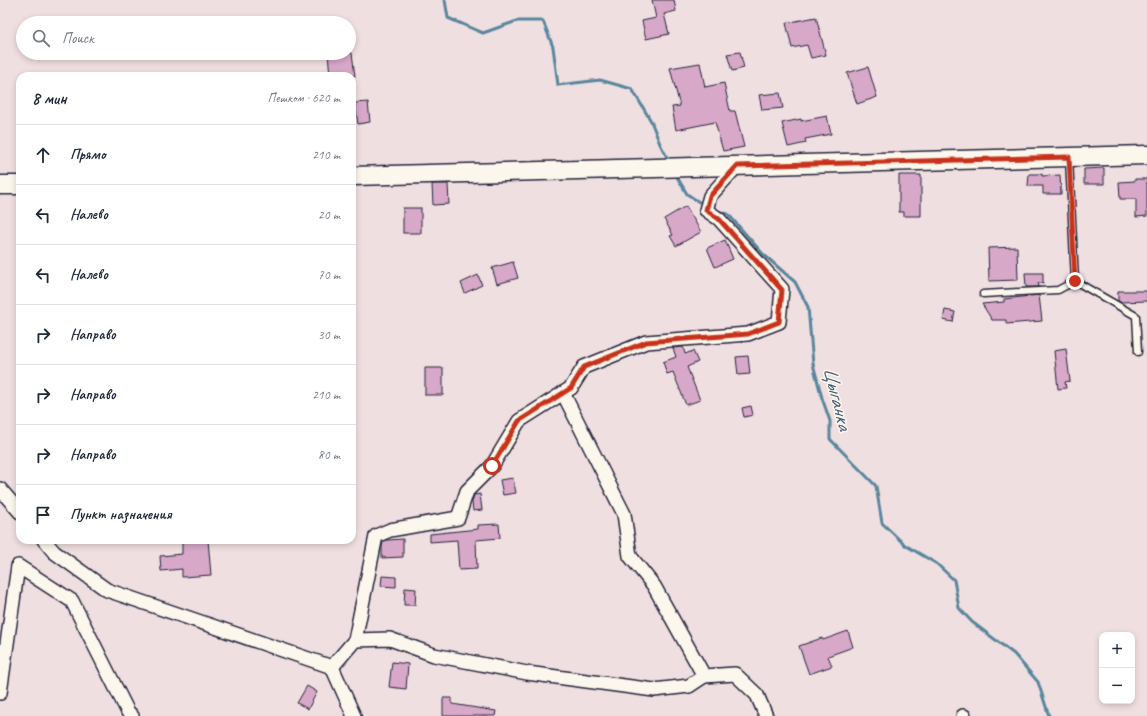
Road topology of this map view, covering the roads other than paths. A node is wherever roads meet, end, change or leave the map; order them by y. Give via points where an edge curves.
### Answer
1 (1147, 155) edge
2 (1069, 157) junction
3 (737, 166) junction
4 (356, 176) edge
5 (0, 185) edge
6 (16, 185) edge
7 (1075, 281) junction
8 (983, 294) dead end
9 (1138, 352) dead end
10 (563, 393) junction
11 (0, 489) edge
12 (16, 507) edge
13 (47, 544) edge
14 (355, 640) junction
15 (332, 667) junction
16 (704, 676) junction
17 (0, 693) edge
18 (132, 716) edge
19 (354, 716) edge
20 (766, 716) edge

1 - 2 street
2 - 3 street
2 - 7 lane
3 - 4 street
3 - 10 street via 710,196 706,210 719,219 782,290 779,322 748,334 646,342 584,367 571,388
5 - 6 street
7 - 8 lane via 1058,290
7 - 9 lane via 1136,316
10 - 14 street via 519,421 492,466 467,490 458,518 390,530 376,536
10 - 16 street via 624,514 630,556 654,586
11 - 12 street
13 - 15 street via 54,552 107,590
14 - 15 street
14 - 16 street via 390,639 434,655 527,673 654,690 689,686
15 - 19 street
16 - 20 street via 735,674 757,695
17 - 18 street via 18,566 72,601

